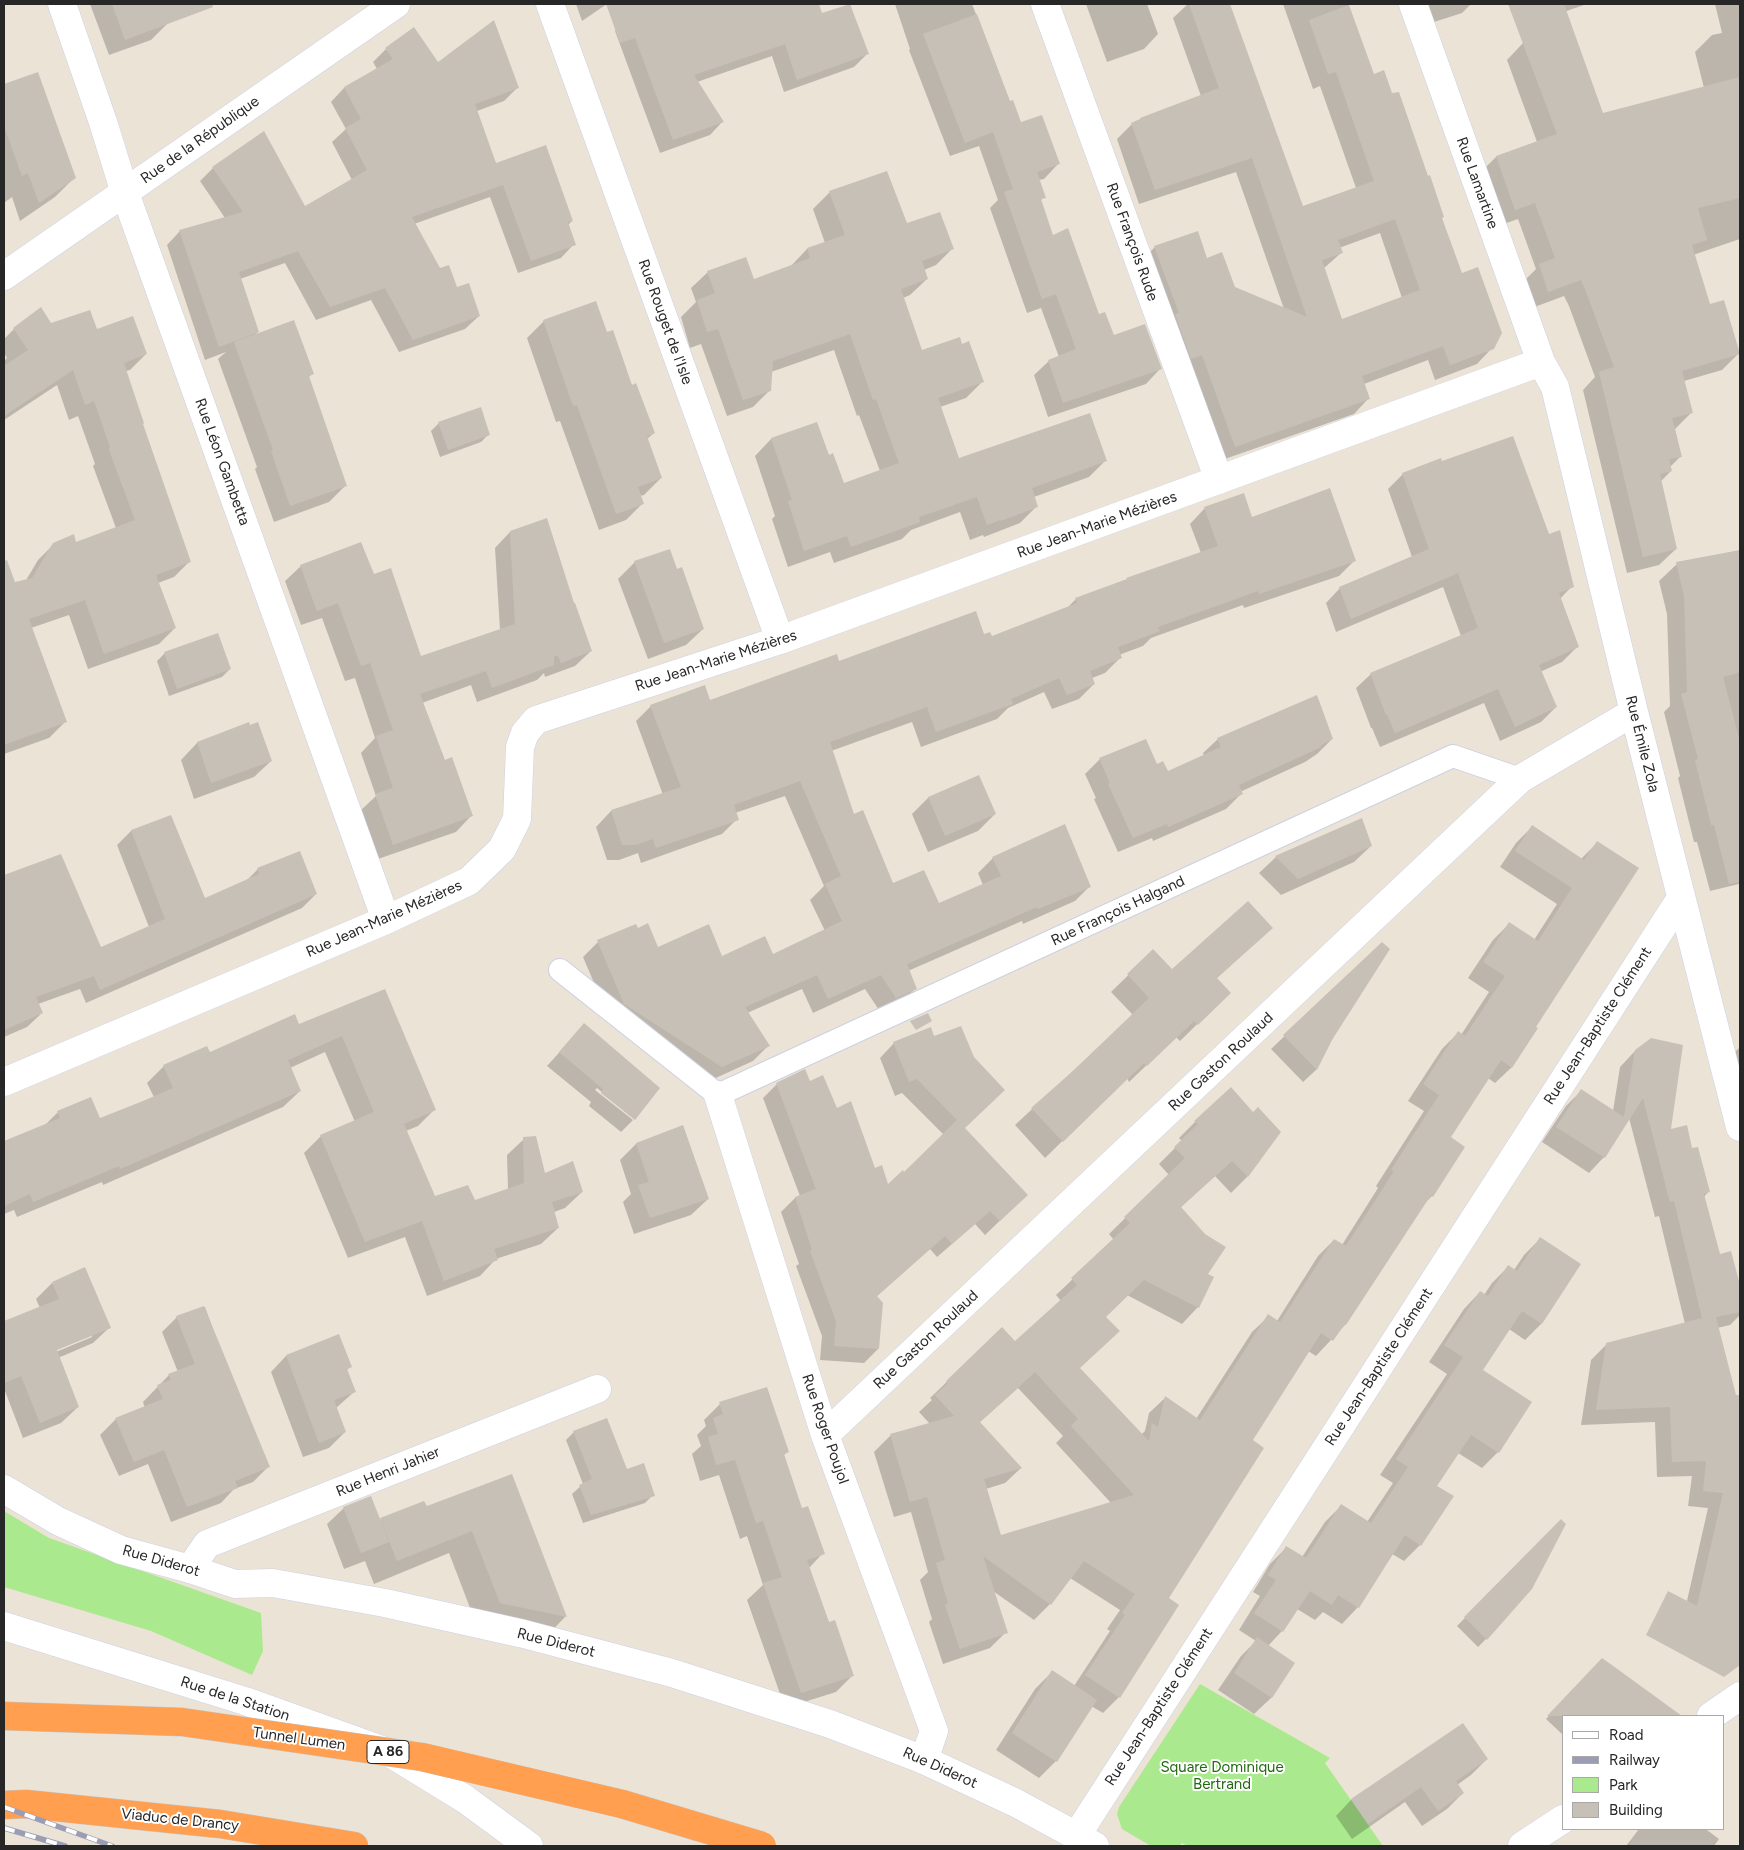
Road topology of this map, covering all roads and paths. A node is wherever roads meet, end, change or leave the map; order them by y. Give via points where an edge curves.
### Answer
1 (62, 4) edge
2 (396, 4) edge
3 (550, 4) edge
4 (1045, 4) edge
5 (1413, 4) edge
6 (124, 193) junction
7 (4, 276) edge
8 (1542, 362) junction
9 (1219, 480) junction
10 (780, 640) junction
11 (1634, 712) junction
12 (1520, 779) junction
13 (1681, 898) junction
14 (386, 920) junction
15 (560, 970) dead end
16 (4, 1082) edge
17 (718, 1095) junction
18 (1740, 1127) edge
19 (597, 1389) dead end
20 (825, 1435) junction
21 (4, 1489) edge
22 (190, 1569) junction
23 (4, 1626) edge
24 (1740, 1696) edge
25 (1712, 1715) edge
26 (4, 1716) edge
27 (924, 1760) junction
28 (4, 1805) edge
29 (1562, 1819) edge
30 (1086, 1841) edge
31 (354, 1846) edge
32 (529, 1846) edge
33 (762, 1846) edge
34 (1522, 1846) edge

1 - 6 street, Rue Léon Gambetta
2 - 6 street, Rue de la République
3 - 10 street, Rue Rouget de l'Isle
4 - 9 street, Rue François Rude
5 - 8 street, Rue Lamartine
6 - 7 street, Rue de la République
6 - 14 street, Rue Léon Gambetta
8 - 9 street, Rue Jean-Marie Mézières
8 - 11 street, Rue Émile Zola via 1555,387
9 - 10 street, Rue Jean-Marie Mézières
10 - 14 street, Rue Jean-Marie Mézières via 536,720 520,747 517,819 502,849 469,881
11 - 12 street, Rue Gaston Roulaud
11 - 13 street, Rue Émile Zola
12 - 17 lane, Rue François Halgand via 1453,756
12 - 20 street, Rue Gaston Roulaud
13 - 18 street, Rue Émile Zola
13 - 30 street, Rue Jean-Baptiste Clément
14 - 16 street, Rue Jean-Marie Mézières
15 - 17 lane
17 - 20 street, Rue Roger Poujol
19 - 22 street, Rue Henri Jahier via 208,1544
20 - 27 street, Rue Roger Poujol via 934,1731
21 - 22 street, Rue Diderot via 58,1521 120,1550
22 - 27 street, Rue Diderot via 234,1584 273,1583 385,1603 534,1637 682,1676 830,1724
23 - 32 street, Rue de la Station via 245,1701 390,1753 465,1799
24 - 25 street
26 - 33 highway, Tunnel Lumen / A 86, bridge via 182,1722 422,1757 622,1804
27 - 30 street, Rue Diderot via 1016,1803
28 - 31 highway, Viaduc de Drancy via 26,1804 220,1824
29 - 34 street

